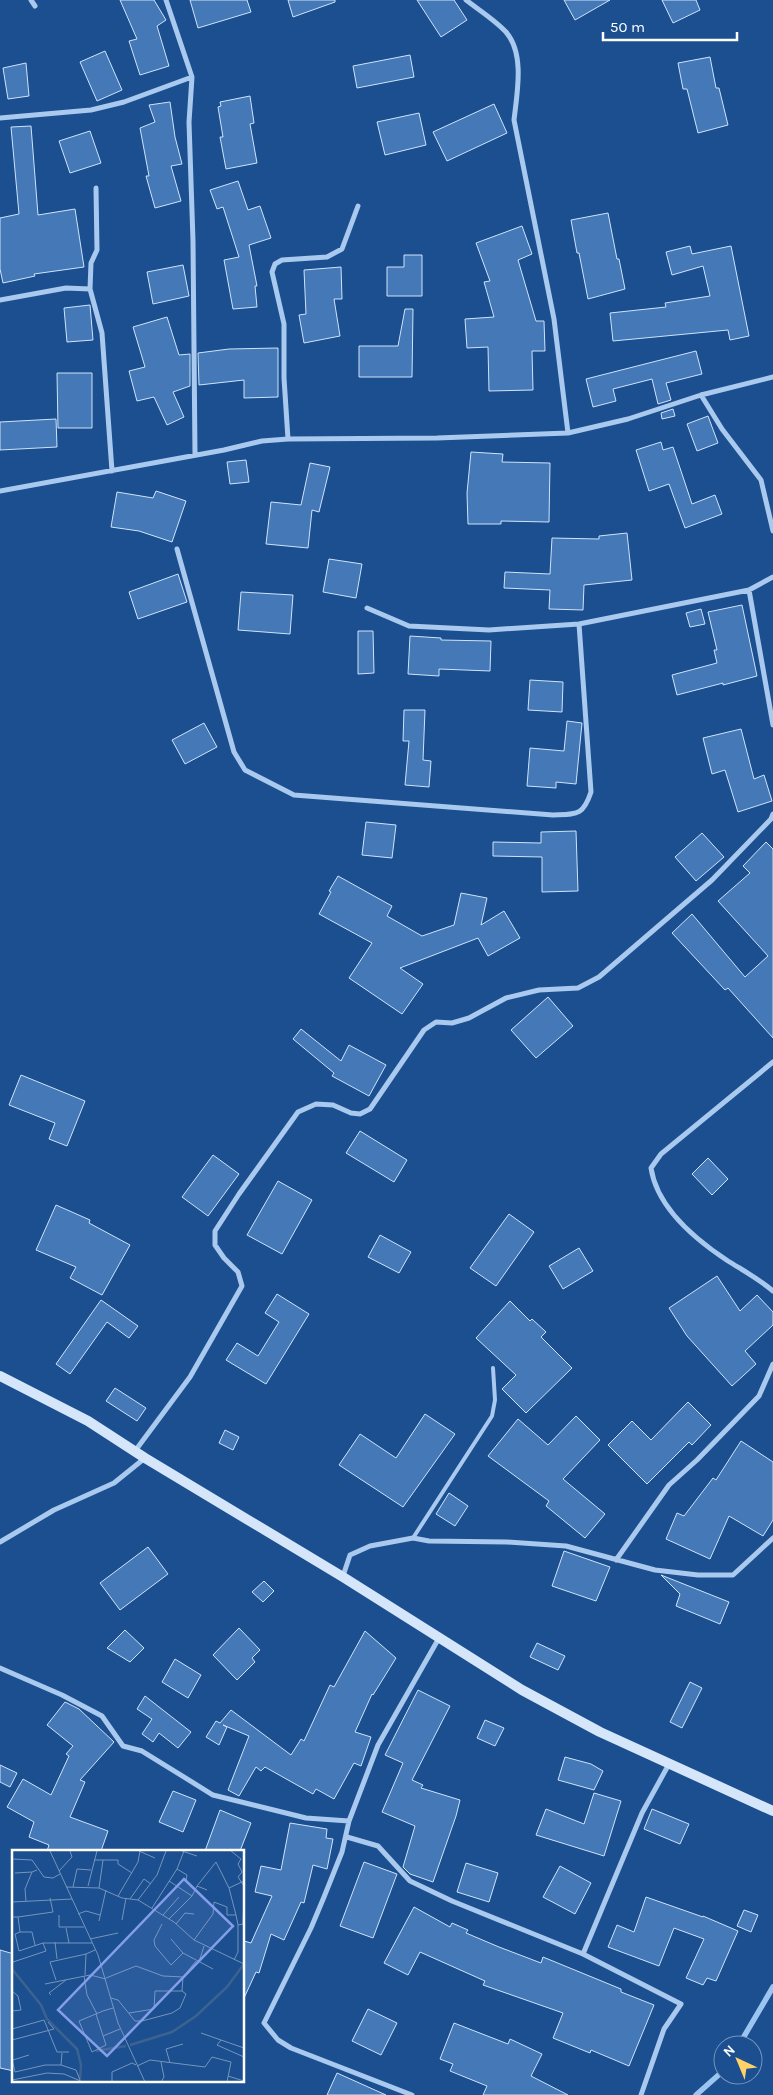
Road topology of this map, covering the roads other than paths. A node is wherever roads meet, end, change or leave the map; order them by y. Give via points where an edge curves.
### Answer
1 (31, 0) edge
2 (166, 0) edge
3 (466, 0) edge
4 (35, 6) dead end
5 (192, 77) junction
6 (0, 118) edge
7 (96, 188) dead end
8 (358, 206) dead end
9 (90, 289) junction
10 (0, 300) edge
11 (773, 377) edge
12 (701, 395) junction
13 (568, 433) junction
14 (288, 439) junction
15 (196, 455) junction
16 (112, 471) junction
17 (0, 491) edge
18 (773, 531) edge
19 (177, 550) dead end
20 (773, 578) edge
21 (749, 590) junction
22 (367, 608) dead end
23 (579, 624) junction
24 (773, 725) edge
25 (772, 818) edge
26 (773, 1062) edge
27 (773, 1291) edge
28 (773, 1364) edge
29 (493, 1368) dead end
30 (0, 1376) edge
31 (135, 1451) junction
32 (145, 1458) junction
33 (413, 1538) junction
34 (773, 1538) edge
35 (0, 1542) edge
36 (616, 1560) junction
37 (343, 1577) junction
38 (439, 1637) junction
39 (0, 1668) edge
40 (668, 1764) junction
41 (773, 1811) edge
42 (349, 1821) junction
43 (347, 1837) junction
44 (583, 1954) junction
45 (412, 2095) edge
46 (641, 2095) edge

1 - 4 street
2 - 5 street
3 - 13 street via 507,34 517,54 514,120 554,319
5 - 6 street via 124,102 91,110
5 - 15 street via 189,122
7 - 9 street via 97,250 90,263
8 - 14 street via 342,249 326,256 282,260 275,264 272,272 284,324
9 - 10 street via 66,288
9 - 16 street via 102,332
11 - 12 street
12 - 13 street via 628,419
12 - 18 street via 761,480
13 - 14 street
14 - 15 street
15 - 16 street
16 - 17 street
19 - 23 street via 234,752 245,770 294,795 553,815 578,814 586,807 591,792
20 - 21 street
21 - 23 street
21 - 24 street
22 - 23 street via 409,626 489,630
25 - 31 street via 712,880 599,976 578,988 539,990 506,998 469,1018 452,1023 436,1022 424,1030 370,1108 360,1114 333,1105 316,1104 298,1112 215,1231 215,1245 238,1272 242,1286 190,1377
26 - 27 street via 660,1154 651,1168 653,1183 690,1233
28 - 36 street via 759,1396 669,1485
29 - 33 lane via 495,1400 492,1416
30 - 31 main road via 88,1421
31 - 32 main road
32 - 35 street via 114,1483 54,1510
32 - 37 main road
33 - 36 street via 566,1546
33 - 37 street via 370,1546 350,1555
34 - 36 street via 733,1575 655,1570
37 - 38 main road
38 - 40 main road via 522,1690
38 - 42 street via 378,1745
39 - 42 street via 102,1716 123,1746 142,1750 213,1795 306,1818
40 - 41 main road
40 - 44 street via 642,1813
42 - 43 street
43 - 44 street via 378,1846 410,1881
43 - 45 street via 311,1928 264,2023 278,2040 291,2048
44 - 46 street via 681,2004 664,2029

